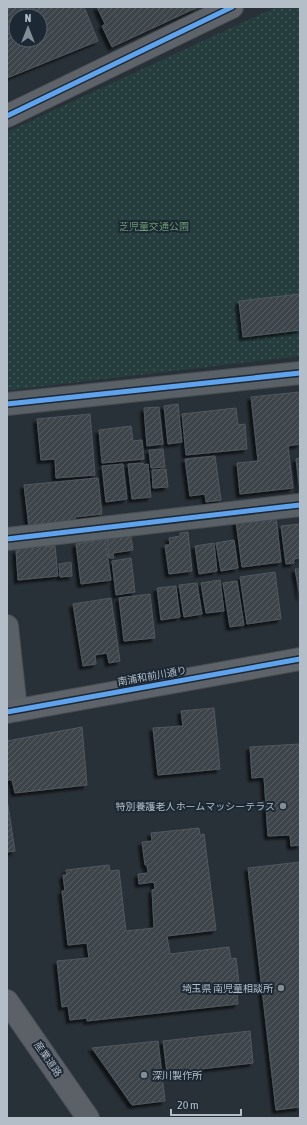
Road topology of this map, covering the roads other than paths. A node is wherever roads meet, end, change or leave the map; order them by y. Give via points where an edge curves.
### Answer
1 (232, 7) edge
2 (7, 116) edge
3 (300, 373) edge
4 (7, 404) edge
5 (300, 505) edge
6 (7, 539) edge
7 (7, 626) edge
8 (300, 659) edge
9 (12, 711) edge
10 (7, 1001) edge
11 (88, 1118) edge

1 - 2 street
3 - 4 street
5 - 6 street
7 - 9 street
8 - 9 street, 南浦和前川通り
10 - 11 main road, 産業道路

